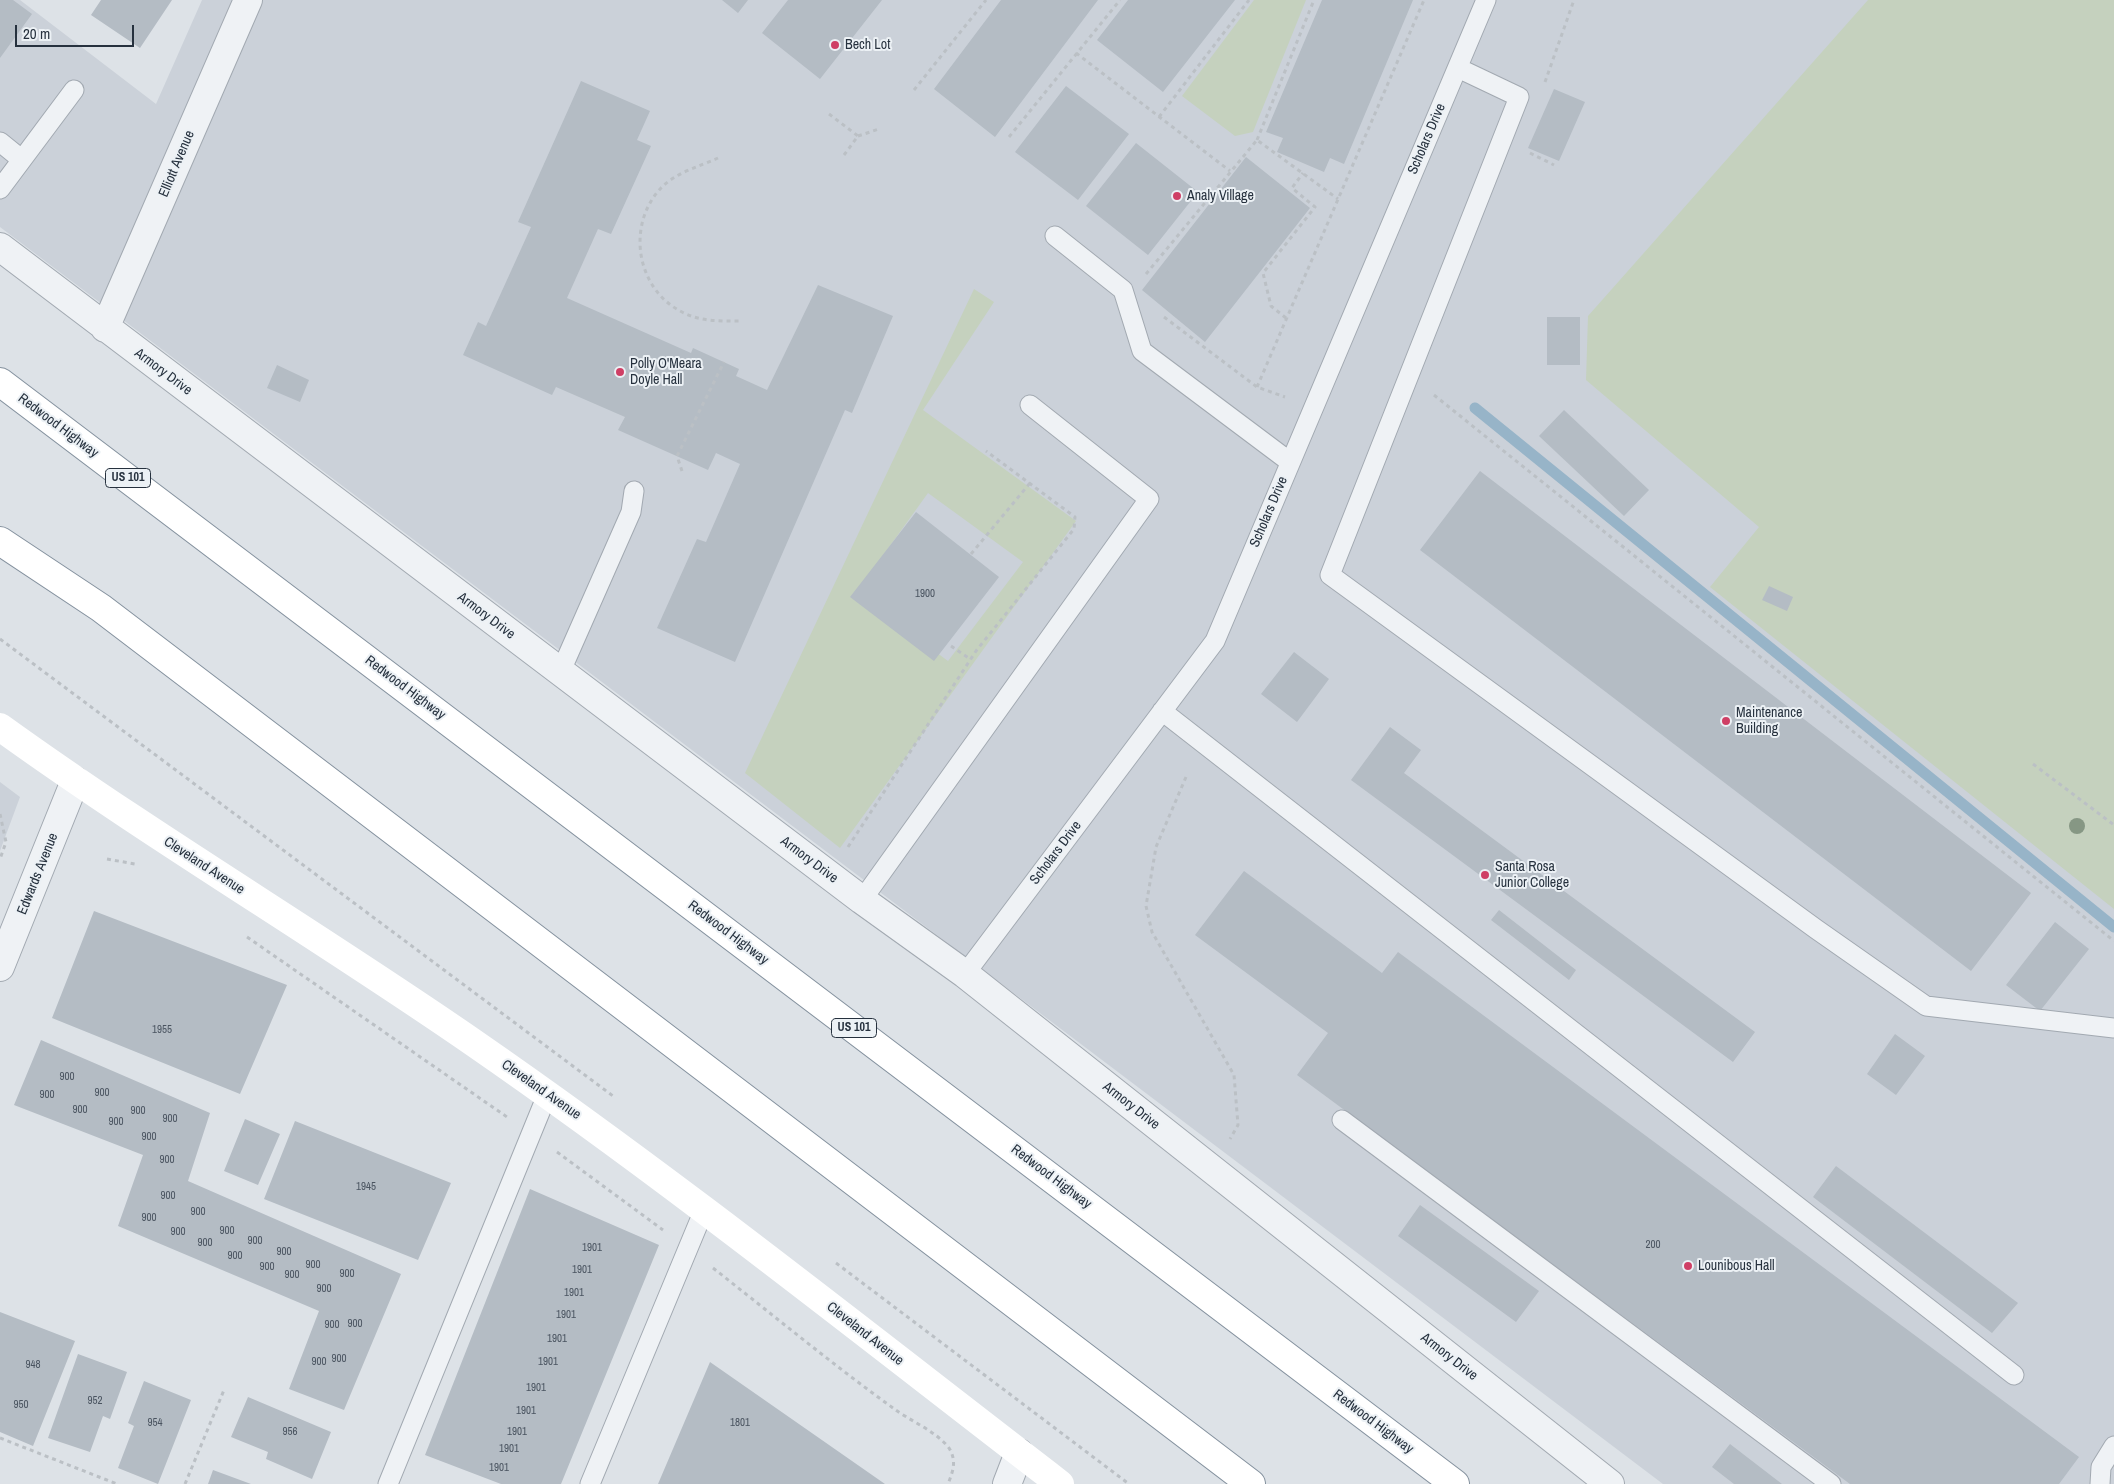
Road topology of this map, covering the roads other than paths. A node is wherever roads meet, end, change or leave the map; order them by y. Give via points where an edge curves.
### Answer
1 (248, 0) edge
2 (1486, 0) edge
3 (1458, 68) junction
4 (74, 90) dead end
5 (0, 142) edge
6 (21, 159) junction
7 (0, 189) edge
8 (1055, 236) dead end
9 (0, 247) edge
10 (105, 328) junction
11 (1, 383) edge
12 (1030, 405) dead end
13 (1290, 462) junction
14 (634, 491) dead end
15 (0, 543) edge
16 (560, 673) junction
17 (1162, 711) junction
18 (0, 727) edge
19 (75, 782) junction
20 (862, 900) junction
21 (0, 967) edge
22 (965, 974) junction
23 (2114, 1028) edge
24 (548, 1094) junction
25 (1342, 1120) dead end
26 (704, 1210) junction
27 (2014, 1375) dead end
28 (2114, 1446) edge
29 (1019, 1453) junction
30 (388, 1484) edge
31 (590, 1484) edge
32 (1007, 1484) edge
33 (1060, 1484) edge
34 (1251, 1484) edge
35 (1455, 1484) edge
36 (1610, 1484) edge
37 (1831, 1484) edge
38 (2100, 1484) edge

1 - 10 street, Elliott Avenue
2 - 3 lane, Scholars Drive
3 - 13 lane, Scholars Drive
3 - 23 lane via 1519,97 1330,575 1926,1006
4 - 6 lane
5 - 6 lane
6 - 7 lane
8 - 13 lane via 1123,290 1142,351
9 - 10 street, Armory Drive
10 - 16 street, Armory Drive
11 - 35 main road, Redwood Highway / US 101
12 - 20 lane via 1149,499
13 - 17 lane, Scholars Drive via 1215,641
14 - 16 lane via 631,512
15 - 34 main road via 101,608
16 - 20 street, Armory Drive
17 - 22 lane, Scholars Drive
17 - 27 lane
18 - 19 main road, Cleveland Avenue
19 - 21 street, Edwards Avenue
19 - 24 main road, Cleveland Avenue
20 - 22 street, Armory Drive
22 - 36 street, Armory Drive
24 - 26 main road, Cleveland Avenue
24 - 30 lane
25 - 37 lane
26 - 29 main road, Cleveland Avenue
26 - 31 lane
28 - 38 lane via 2101,1467
29 - 32 street
29 - 33 main road, Cleveland Avenue

